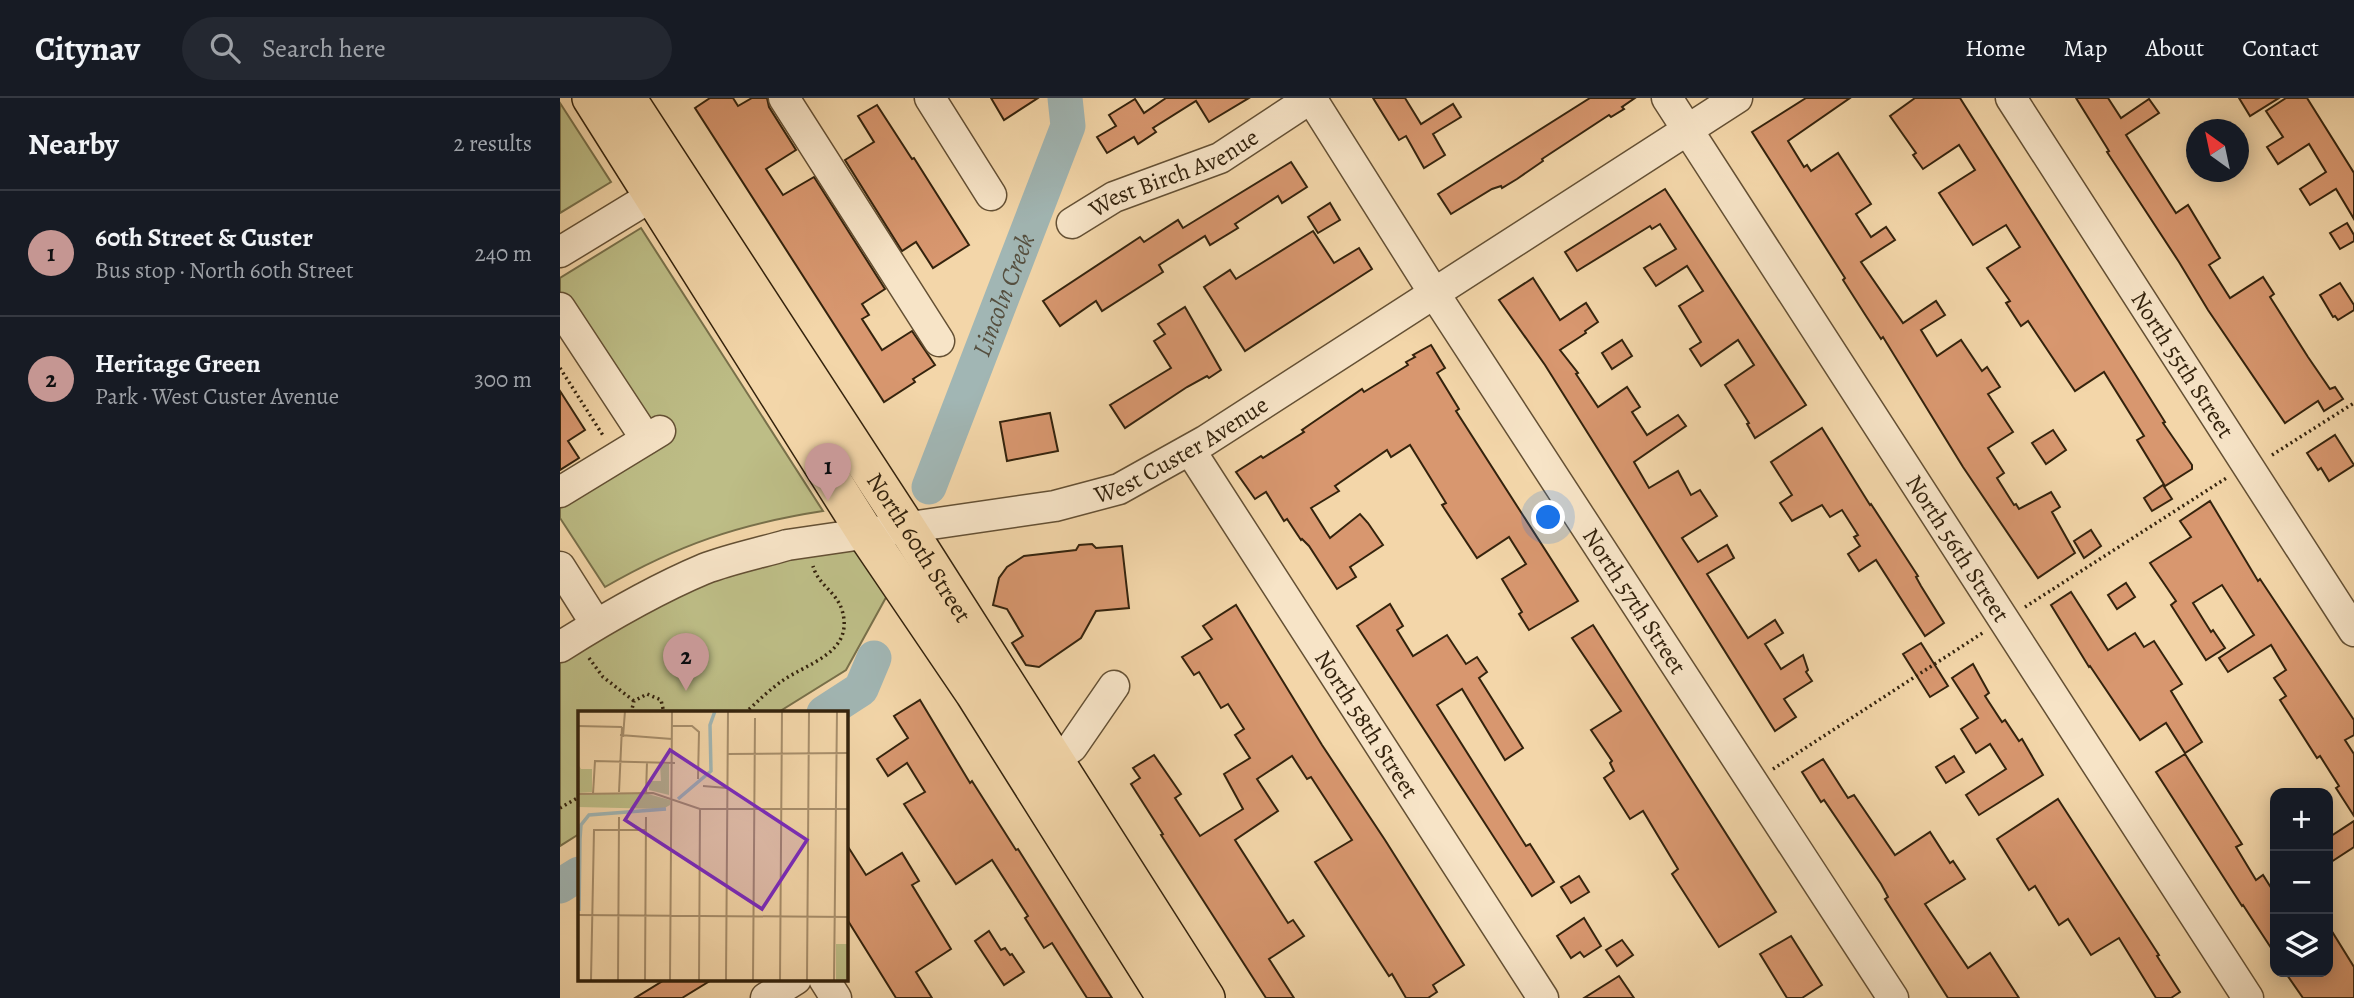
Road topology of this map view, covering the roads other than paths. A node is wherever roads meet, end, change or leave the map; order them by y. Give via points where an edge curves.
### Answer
1 (591, 98) edge
2 (627, 98) edge
3 (784, 98) edge
4 (930, 98) edge
5 (1311, 98) edge
6 (1667, 98) edge
7 (1737, 98) edge
8 (2011, 98) edge
9 (1688, 129) junction
10 (666, 187) junction
11 (991, 195) dead end
12 (1072, 223) dead end
13 (560, 252) edge
14 (1434, 292) junction
15 (560, 308) edge
16 (939, 341) dead end
17 (1189, 450) junction
18 (560, 492) edge
19 (907, 528) junction
20 (866, 534) junction
21 (560, 567) edge
22 (596, 624) junction
23 (2354, 631) edge
24 (560, 647) edge
25 (1114, 686) dead end
26 (1055, 759) junction
27 (793, 981) edge
28 (825, 981) edge
29 (765, 998) edge
30 (836, 998) edge
31 (1166, 998) edge
32 (1206, 998) edge
33 (1543, 998) edge
34 (1893, 998) edge
35 (2248, 998) edge

1 - 10 main road, North 60th Street
2 - 10 main road, North 60th Street
3 - 16 street
4 - 11 street
5 - 12 street, West Birch Avenue via 1220,158 1114,197
5 - 14 street, North 57th Street
6 - 9 street, North 56th Street
7 - 9 street, West Custer Avenue
8 - 23 street, North 55th Street
9 - 14 street, West Custer Avenue
9 - 35 street, North 56th Street
10 - 13 street
10 - 19 main road, North 60th Street
10 - 20 main road, North 60th Street
14 - 17 street, West Custer Avenue
14 - 34 street, North 57th Street
15 - 18 street via 653,435
17 - 19 street, West Custer Avenue via 1119,489 1055,506
17 - 33 street, North 58th Street
19 - 20 street, West Custer Avenue
19 - 26 main road, North 60th Street
20 - 22 street, West Custer Avenue via 787,545 705,569
20 - 31 main road, North 60th Street via 974,693
21 - 22 street
22 - 24 street, West Custer Avenue
25 - 26 street via 1072,747
26 - 32 main road, North 60th Street
27 - 29 street
28 - 30 street

